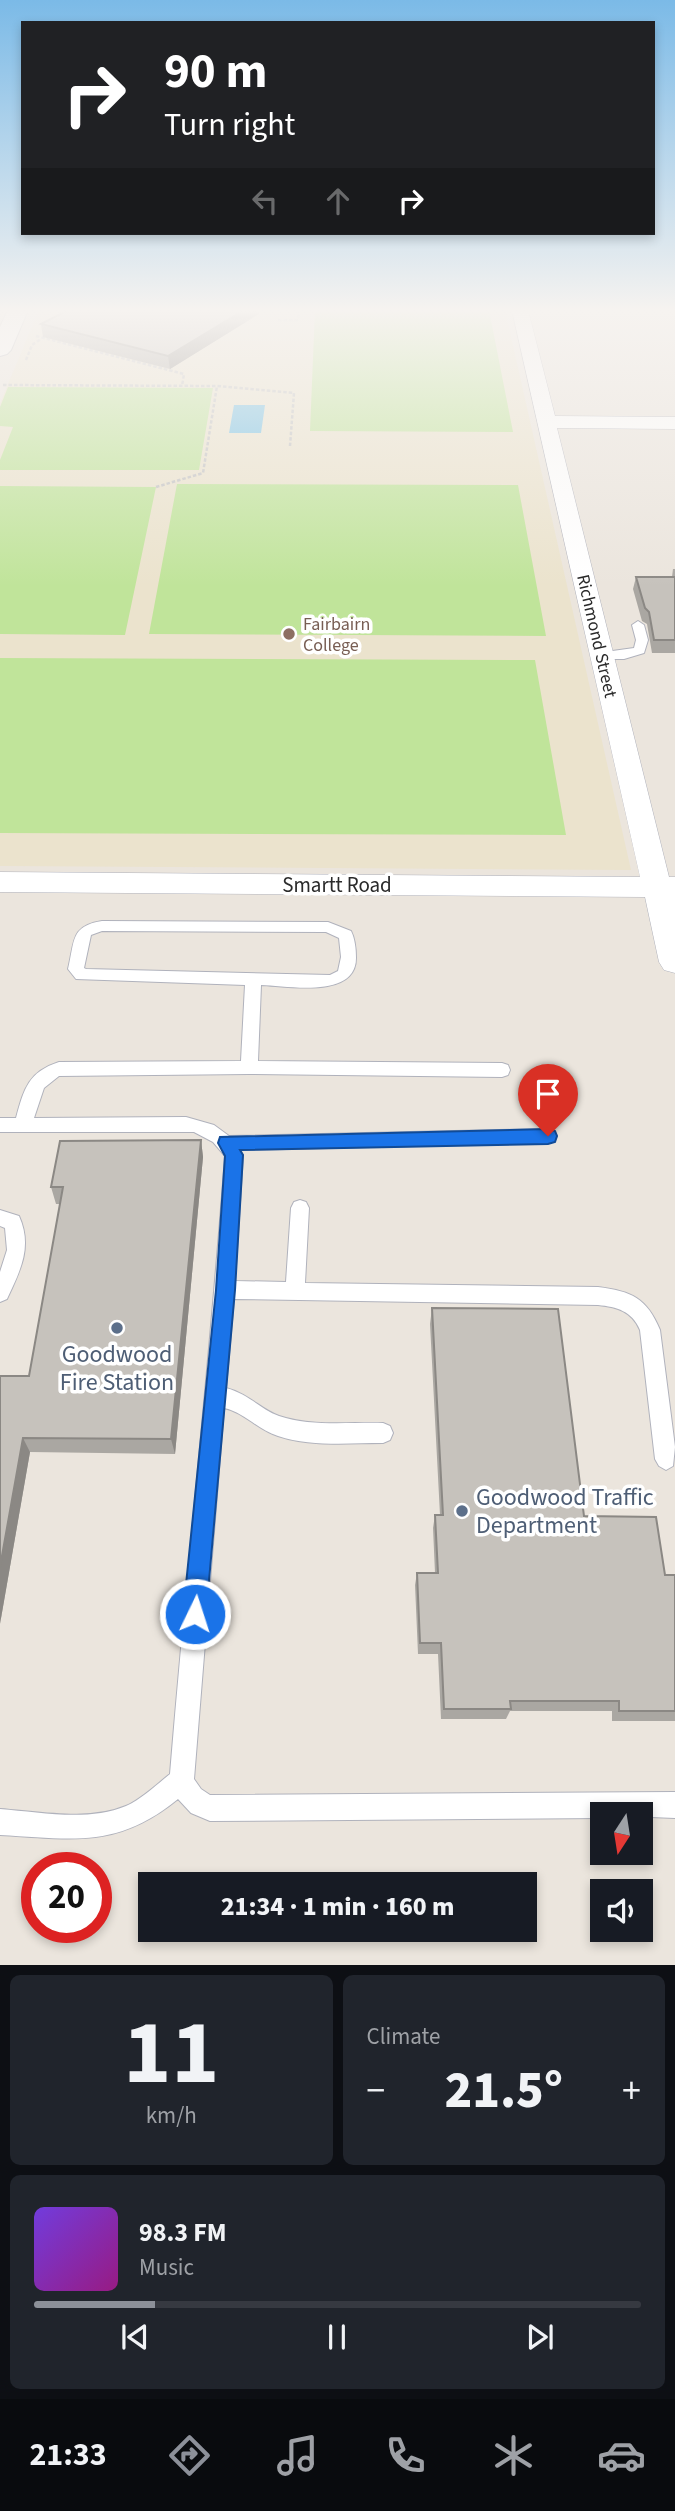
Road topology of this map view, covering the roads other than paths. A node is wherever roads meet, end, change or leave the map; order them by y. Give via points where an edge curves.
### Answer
1 (541, 402) edge
2 (546, 422) junction
3 (675, 423) edge
4 (638, 625) dead end
5 (602, 656) junction
6 (0, 882) edge
7 (666, 887) edge
8 (675, 962) edge
9 (253, 978) junction
10 (249, 1067) junction
11 (502, 1070) dead end
12 (0, 1125) edge
13 (23, 1125) junction
14 (548, 1136) dead end
15 (227, 1143) junction
16 (300, 1208) dead end
17 (0, 1218) edge
18 (225, 1290) junction
19 (295, 1291) junction
20 (0, 1293) edge
21 (215, 1397) junction
22 (383, 1433) dead end
23 (666, 1459) dead end
24 (182, 1780) junction
25 (675, 1805) edge
26 (0, 1822) edge

1 - 2 street, Richmond Street
2 - 3 street
2 - 5 street, Richmond Street
4 - 5 lane via 640,650
5 - 7 street, Richmond Street
6 - 7 street, Smartt Road
7 - 8 street, Richmond Street
9 - 9 lane via 93,976 82,975 76,968 84,933 102,926 321,926 346,935 349,967 339,979
9 - 10 lane
10 - 11 lane
10 - 13 lane via 46,1071 32,1092
12 - 13 lane
13 - 15 lane via 186,1124 202,1126
14 - 15 lane
15 - 18 lane via 234,1155
16 - 19 lane
17 - 20 lane via 12,1222 19,1237
18 - 19 lane
18 - 21 lane
19 - 23 lane via 598,1296 629,1301 646,1318 650,1330
21 - 22 lane via 231,1398 269,1423 295,1430
21 - 24 lane
24 - 25 lane via 199,1806 209,1808
24 - 26 lane via 142,1811 122,1820 92,1826

